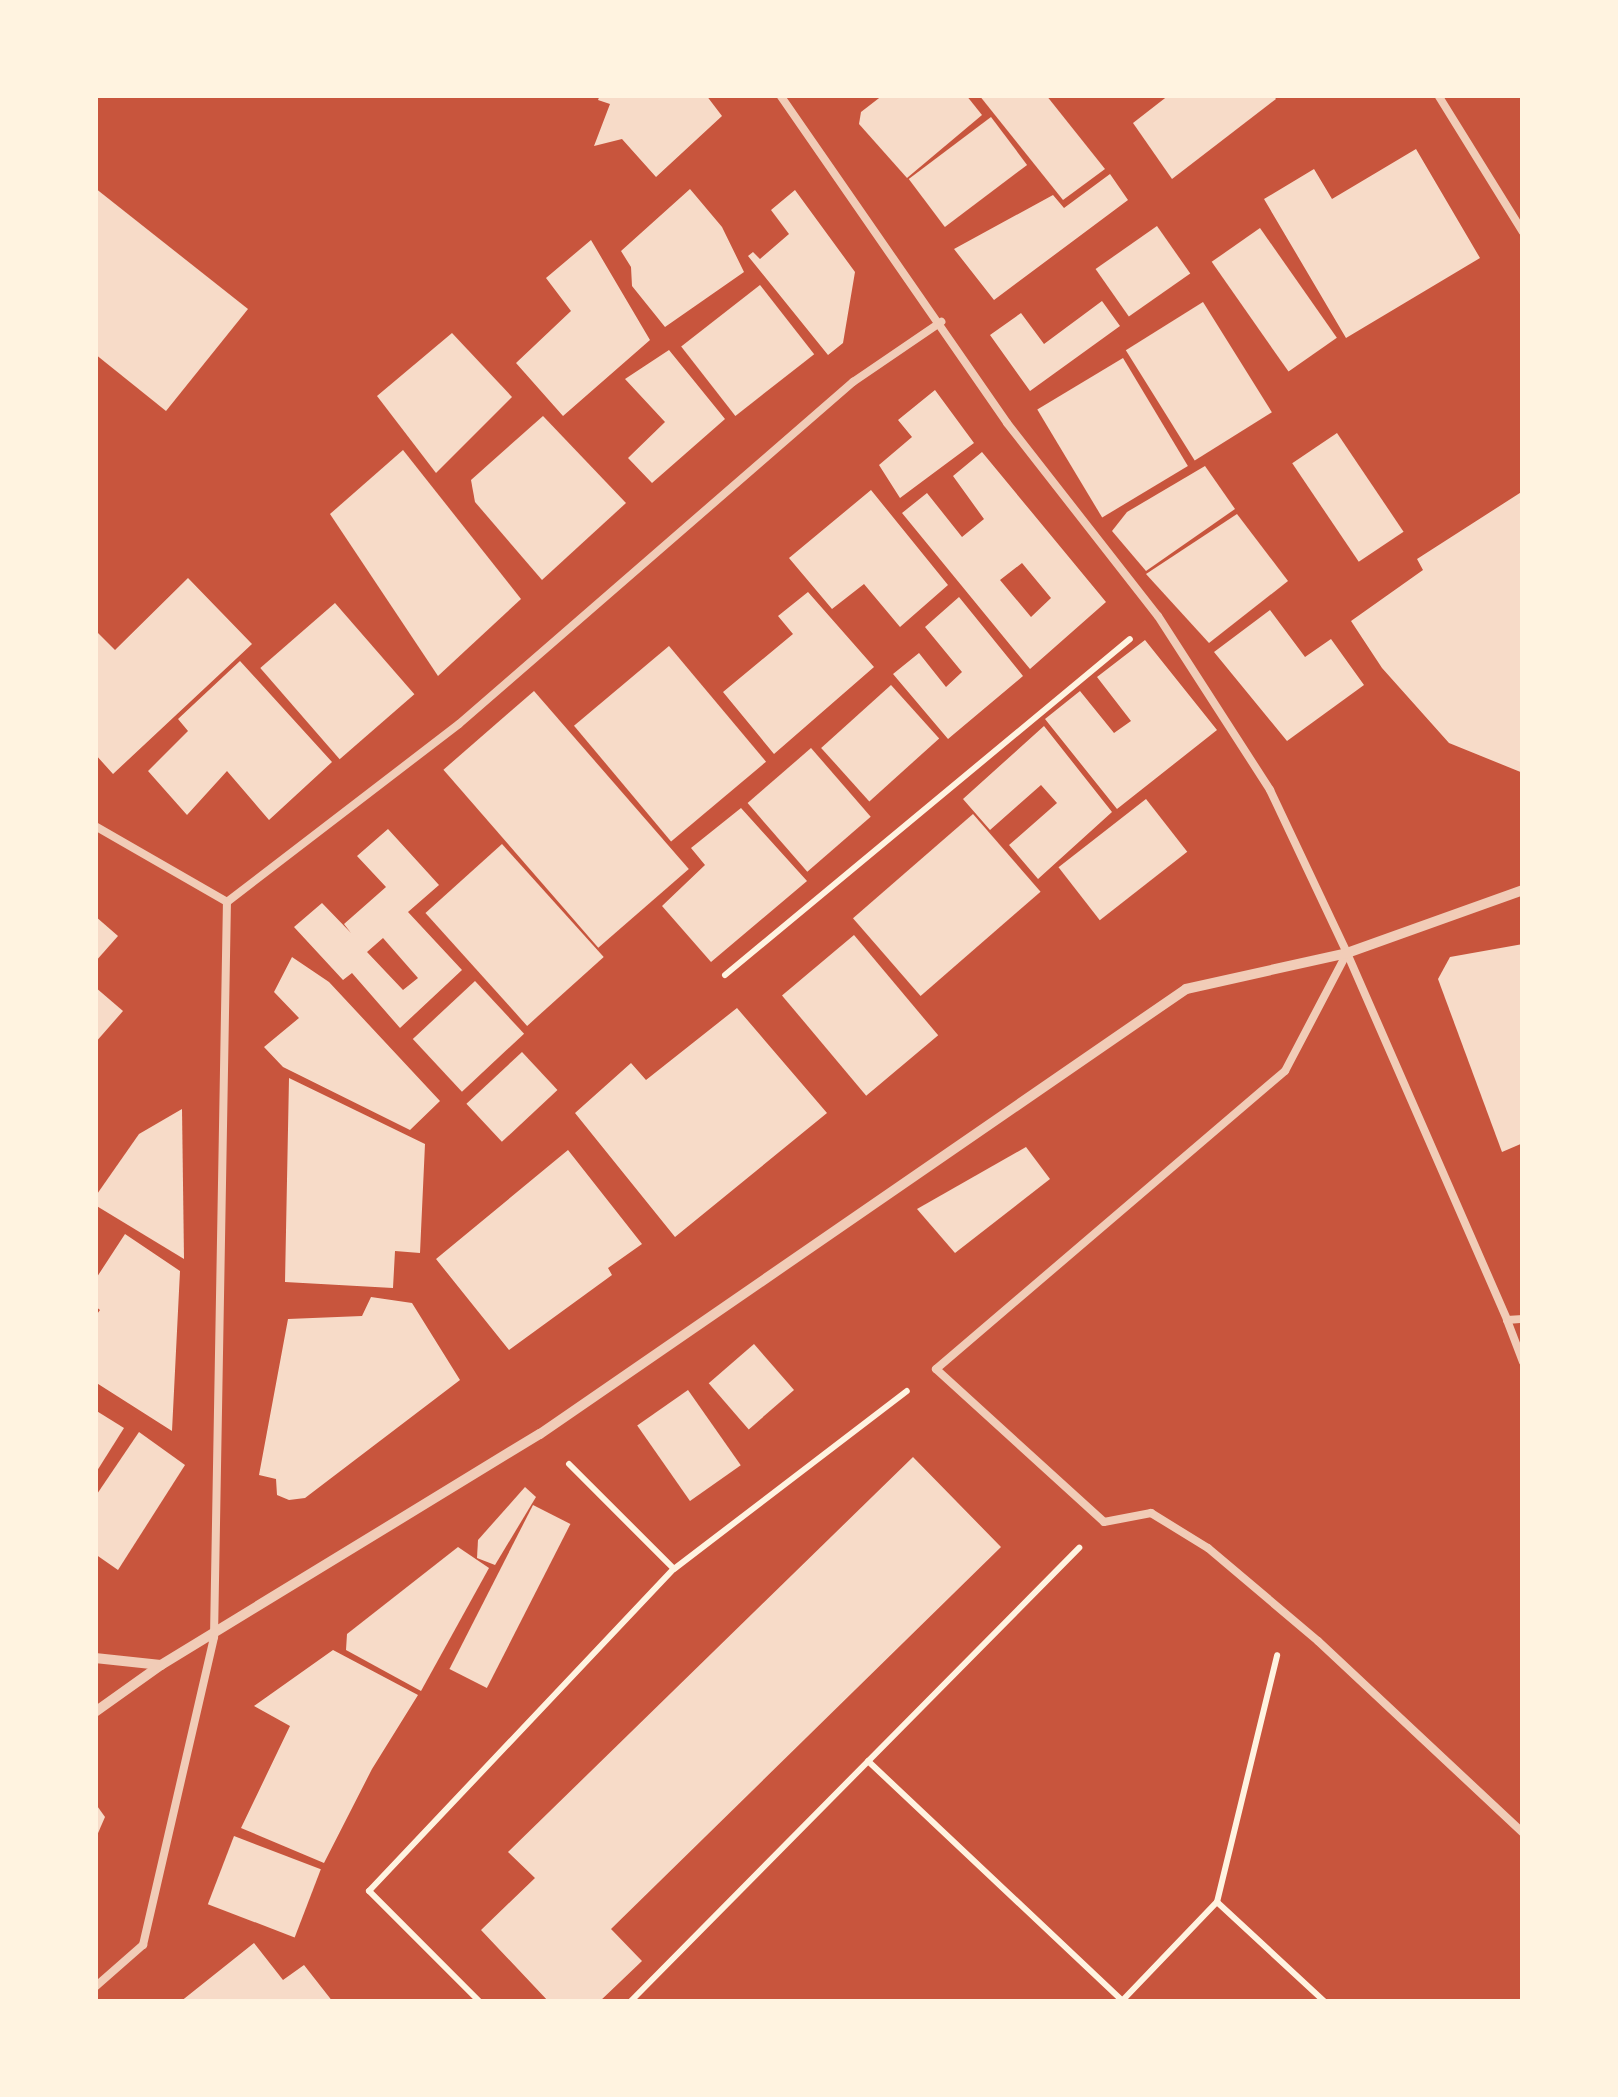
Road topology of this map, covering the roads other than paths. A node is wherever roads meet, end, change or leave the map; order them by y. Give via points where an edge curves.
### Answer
1 (780, 95) edge
2 (1438, 95) edge
3 (1523, 232) edge
4 (941, 322) junction
5 (95, 826) edge
6 (1523, 890) edge
7 (227, 902) junction
8 (1347, 953) junction
9 (1523, 1319) edge
10 (1508, 1320) junction
11 (1523, 1362) edge
12 (214, 1637) junction
13 (95, 1658) edge
14 (161, 1666) junction
15 (95, 1712) edge
16 (1523, 1833) edge
17 (95, 1987) edge

1 - 4 lane
2 - 3 lane
4 - 7 lane via 852,382 459,724
4 - 8 lane via 1008,423 1158,616 1270,790
5 - 7 lane
6 - 8 street
7 - 12 lane
8 - 10 lane
8 - 12 street via 1186,990 540,1434
8 - 16 lane via 1285,1071 936,1369 1104,1522 1152,1514 1208,1548
9 - 10 lane
10 - 11 lane
12 - 14 street
12 - 17 lane via 144,1945
13 - 14 street
14 - 15 street

